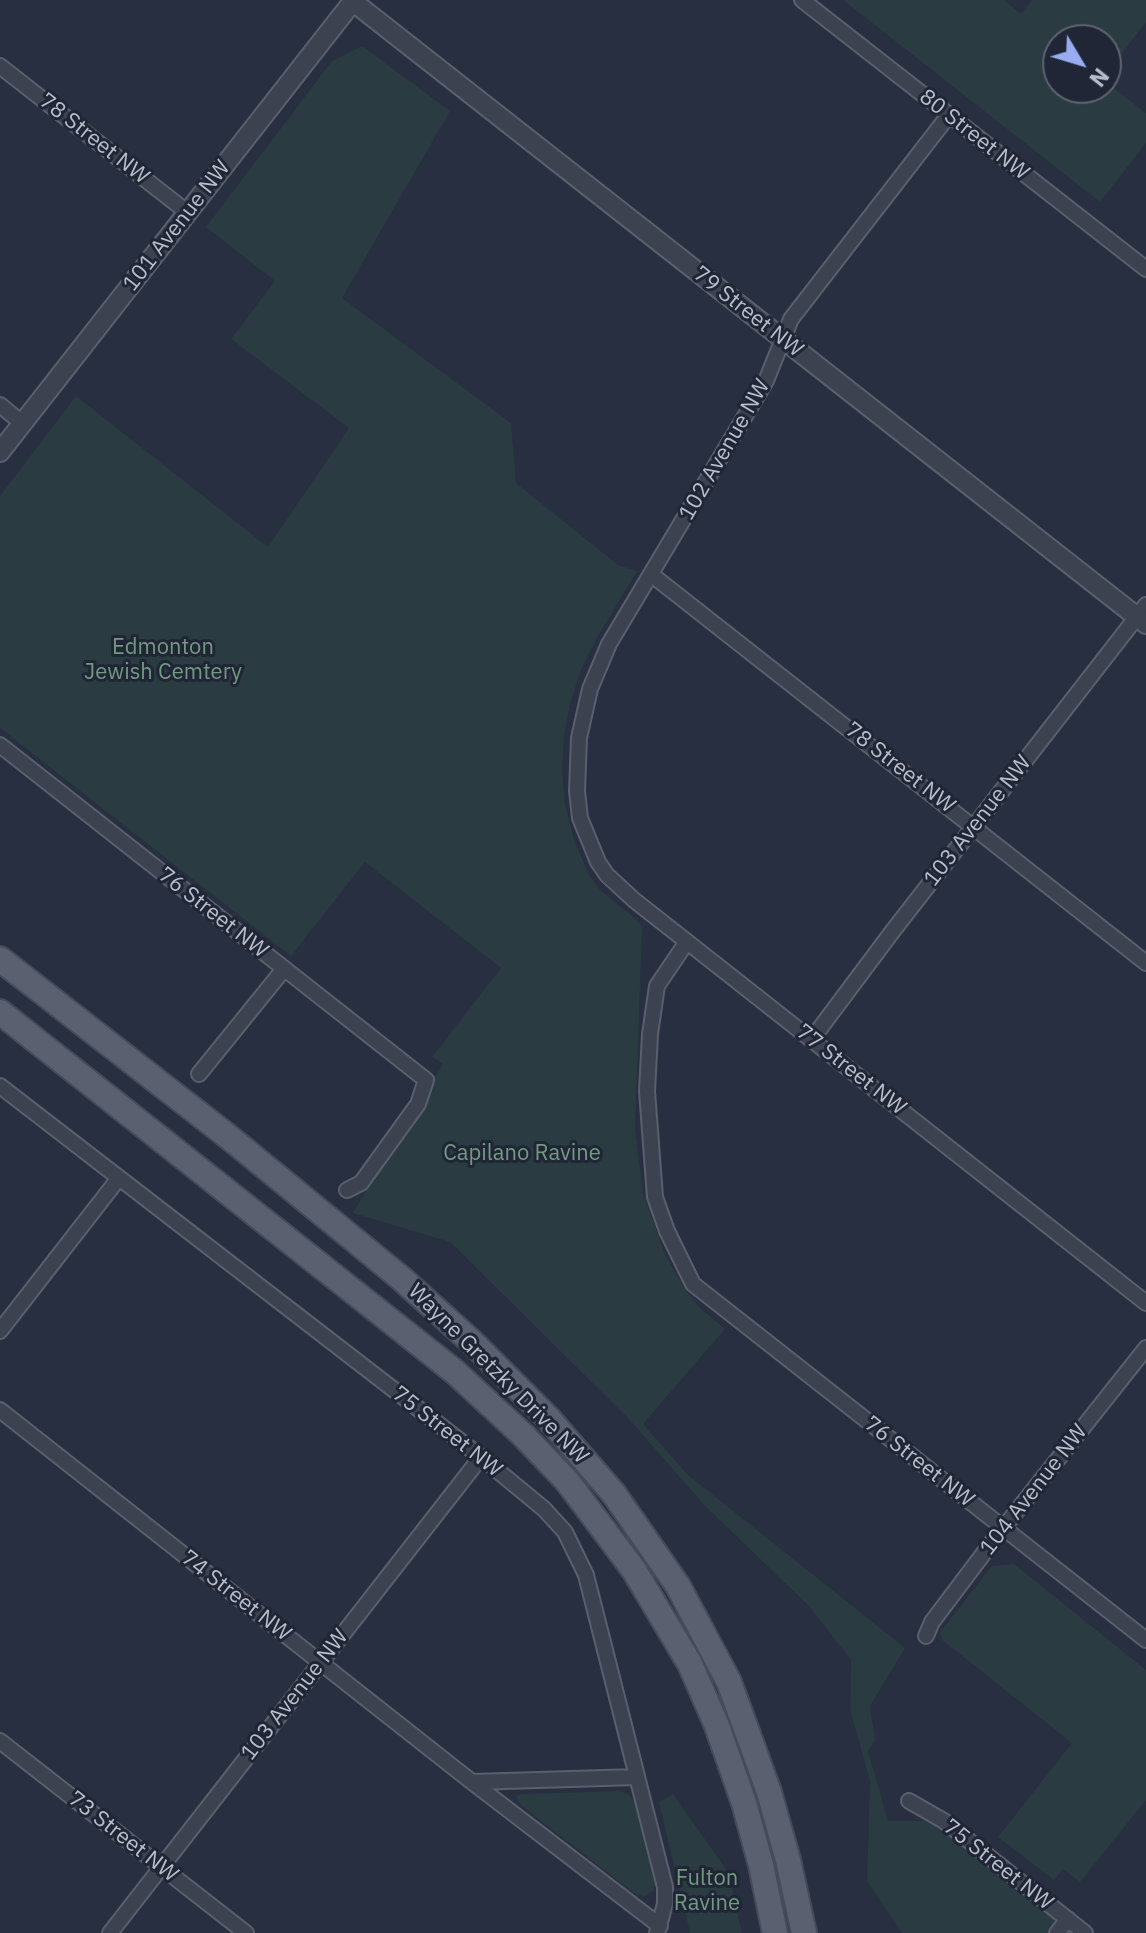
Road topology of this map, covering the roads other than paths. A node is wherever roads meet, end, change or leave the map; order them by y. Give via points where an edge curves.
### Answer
1 (802, 0) edge
2 (353, 1) edge
3 (0, 66) edge
4 (949, 115) junction
5 (187, 212) junction
6 (1146, 269) edge
7 (782, 338) junction
8 (0, 405) edge
9 (22, 423) junction
10 (0, 452) edge
11 (652, 575) junction
12 (1143, 615) edge
13 (0, 745) edge
14 (580, 818) joint
15 (974, 826) junction
16 (686, 943) junction
17 (0, 959) edge
18 (1146, 963) edge
19 (284, 969) junction
20 (0, 1012) edge
21 (812, 1039) junction
22 (199, 1074) dead end
23 (0, 1086) edge
24 (119, 1178) junction
25 (347, 1190) dead end
26 (1146, 1303) edge
27 (0, 1331) edge
28 (1146, 1348) edge
29 (0, 1410) edge
30 (481, 1457) junction
31 (1003, 1528) junction
32 (926, 1636) dead end
33 (1146, 1640) edge
34 (320, 1663) junction
35 (0, 1741) edge
36 (637, 1777) junction
37 (472, 1782) junction
38 (909, 1801) dead end
39 (161, 1867) junction
40 (1068, 1919) junction
41 (658, 1929) edge
42 (110, 1933) edge
43 (246, 1933) edge
44 (775, 1933) edge
45 (804, 1933) edge
46 (1057, 1933) edge
47 (1085, 1933) edge

1 - 4 street, 80 Street NW
2 - 5 street, 101 Avenue NW
2 - 7 street, 79 Street NW
3 - 5 street, 78 Street NW
4 - 6 street, 80 Street NW
4 - 7 street, 102 Avenue NW via 791,319
5 - 9 street, 101 Avenue NW
7 - 11 street, 102 Avenue NW via 766,381
7 - 12 street, 79 Street NW
8 - 9 street
9 - 10 street, 101 Avenue NW
11 - 14 street, 102 Avenue NW via 609,644 590,689 576,764
11 - 15 street, 78 Street NW
12 - 15 street, 103 Avenue NW
13 - 19 street, 76 Street NW
14 - 16 street, 77 Street NW via 607,875
15 - 18 street, 78 Street NW
15 - 21 street, 103 Avenue NW
16 - 21 street, 77 Street NW
16 - 31 street, 76 Street NW via 657,986 647,1091 655,1197 693,1284
17 - 45 main road, Wayne Gretzky Drive NW via 402,1279 537,1407 606,1483 678,1586 729,1682 779,1824
19 - 22 street
19 - 25 street, 76 Street NW via 426,1080 418,1104 361,1183
20 - 44 main road, Wayne Gretzky Drive NW via 455,1372 567,1481 642,1581 695,1674 744,1803
21 - 26 street, 77 Street NW
23 - 24 street, 75 Street NW
24 - 27 street
24 - 30 street, 75 Street NW
28 - 31 street, 104 Avenue NW
29 - 34 street, 74 Street NW
30 - 34 street, 103 Avenue NW
30 - 36 street, 75 Street NW via 555,1520 581,1560
31 - 32 street, 104 Avenue NW
31 - 33 street, 76 Street NW
34 - 37 street, 74 Street NW
34 - 39 street, 103 Avenue NW
35 - 39 street, 73 Street NW
36 - 37 street
36 - 41 street, 75 Street NW via 665,1887
37 - 41 street, 74 Street NW
38 - 40 street, 75 Street NW via 944,1821
39 - 42 street, 103 Avenue NW
39 - 43 street, 73 Street NW
40 - 46 street
40 - 47 street, 75 Street NW

